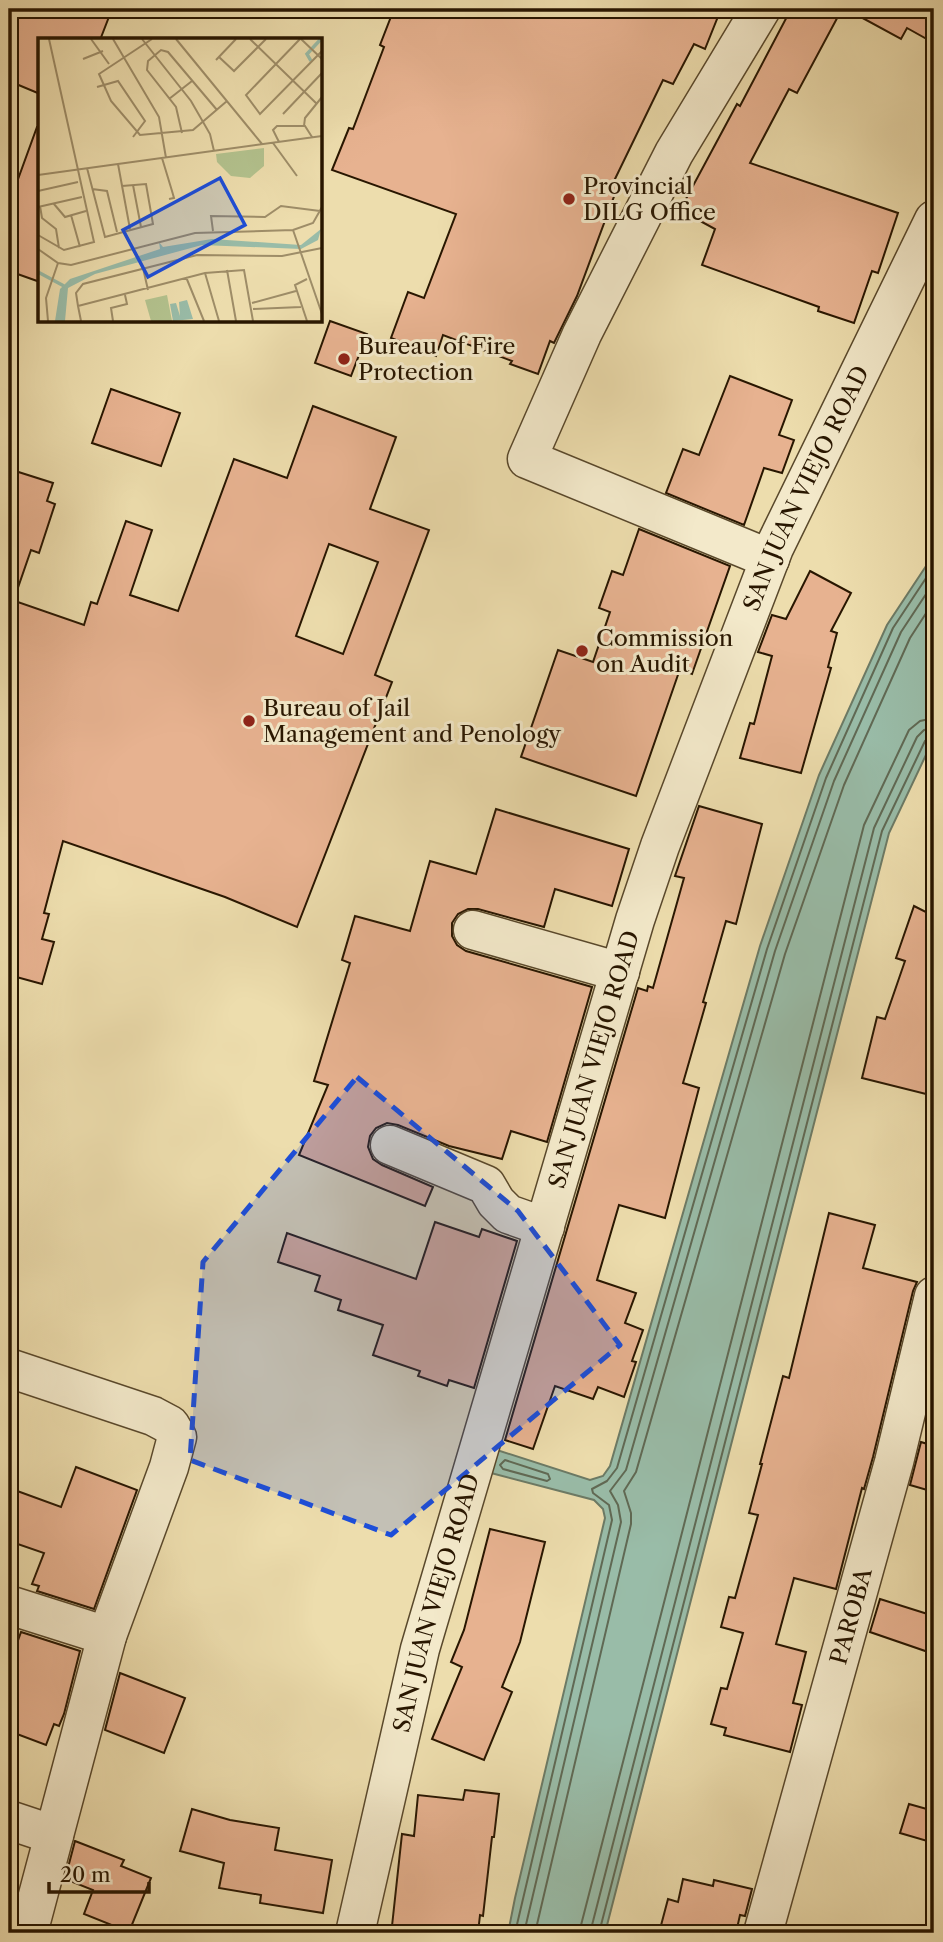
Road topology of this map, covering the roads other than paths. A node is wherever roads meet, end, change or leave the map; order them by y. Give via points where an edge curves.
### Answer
1 (761, 9) edge
2 (934, 220) edge
3 (770, 559) junction
4 (473, 930) dead end
5 (620, 972) junction
6 (390, 1145) dead end
7 (545, 1227) junction
8 (934, 1296) edge
9 (9, 1368) edge
10 (9, 1605) edge
11 (107, 1636) junction
12 (9, 1820) edge
13 (54, 1835) junction
14 (28, 1933) edge
15 (355, 1933) edge
16 (763, 1933) edge

1 - 3 street via 674,153 582,334 527,459
2 - 3 street, SAN JUAN VIEJO ROAD
3 - 5 street, SAN JUAN VIEJO ROAD via 660,846
4 - 5 street
5 - 7 street, SAN JUAN VIEJO ROAD
6 - 7 street via 486,1185 508,1214
7 - 15 street, SAN JUAN VIEJO ROAD via 420,1649
8 - 16 street, PAROBA via 894,1462
9 - 11 street via 153,1416 170,1424 177,1437
10 - 11 street
11 - 13 street
12 - 13 street
13 - 14 street

